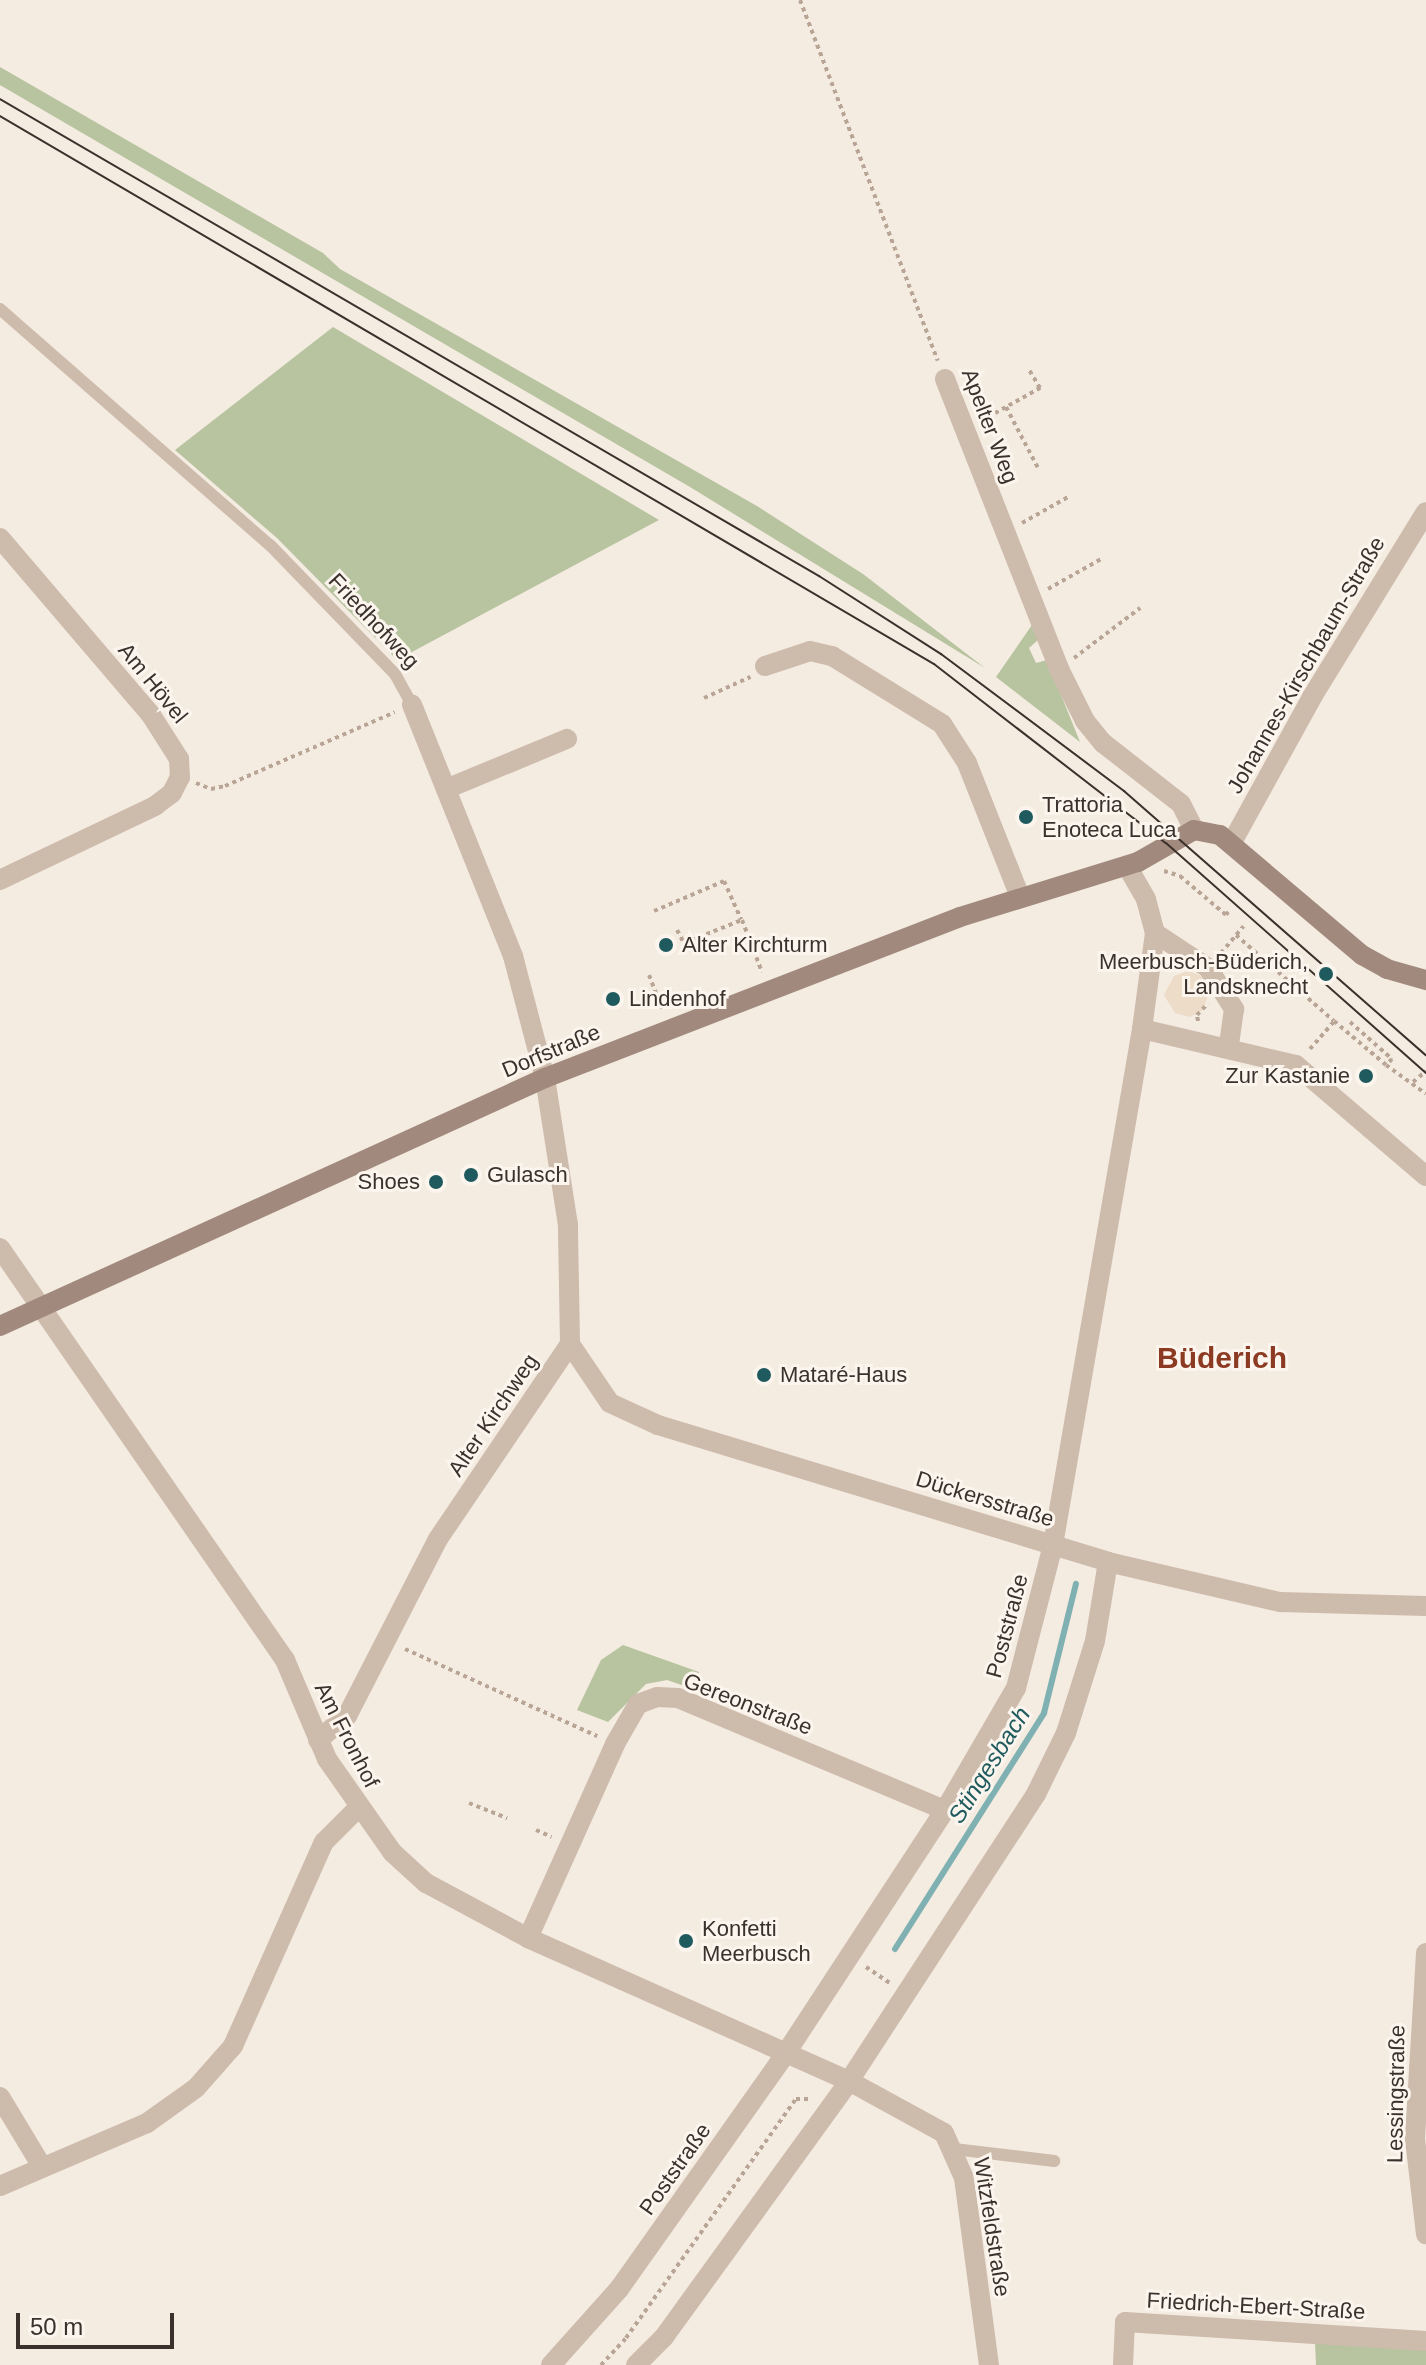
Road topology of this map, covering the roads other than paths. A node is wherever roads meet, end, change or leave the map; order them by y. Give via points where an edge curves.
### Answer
1 (0, 309) edge
2 (945, 379) road end
3 (1426, 512) edge
4 (0, 538) edge
5 (765, 666) road end
6 (412, 705) joint
7 (567, 739) dead end
8 (446, 789) junction
9 (1185, 833) junction
10 (1231, 844) junction
11 (1132, 864) junction
12 (0, 880) edge
13 (1020, 897) junction
14 (1155, 933) junction
15 (1426, 980) edge
16 (1142, 1029) junction
17 (1229, 1046) junction
18 (545, 1078) junction
19 (1426, 1176) edge
20 (0, 1248) edge
21 (45, 1306) junction
22 (0, 1326) edge
23 (570, 1344) junction
24 (1053, 1545) junction
25 (1108, 1562) junction
26 (1426, 1606) edge
27 (318, 1740) junction
28 (357, 1809) junction
29 (945, 1810) junction
30 (528, 1938) junction
31 (1426, 1953) edge
32 (786, 2053) junction
33 (843, 2089) junction
34 (0, 2097) edge
35 (954, 2149) junction
36 (1054, 2161) dead end
37 (41, 2165) junction
38 (0, 2186) edge
39 (1426, 2234) edge
40 (1426, 2341) edge
41 (551, 2365) edge
42 (636, 2365) edge
43 (989, 2365) edge
44 (1123, 2365) edge

1 - 6 lane, Friedhofweg via 270,545 395,674
2 - 9 street, Apelter Weg via 1059,669 1093,734 1181,804
3 - 10 street, Johannes-Kirschbaum-Straße via 1320,684
4 - 12 street, Am Hövel via 151,715 179,759 180,777 172,793 155,806
5 - 13 street via 810,651 832,656 942,724 967,763
6 - 8 street, Friedhofweg
7 - 8 street
8 - 18 street, Friedhofweg via 513,956
9 - 10 main road via 1212,830
9 - 11 main road, Dorfstraße
10 - 15 main road via 1362,955
11 - 13 main road, Dorfstraße
11 - 14 street, Poststraße
13 - 18 main road, Dorfstraße
14 - 16 street, Poststraße
14 - 17 street via 1208,968 1234,1009
16 - 17 street
16 - 24 street, Poststraße
17 - 19 street via 1296,1065
18 - 21 main road, Dorfstraße
18 - 23 street, Alter Kirchweg via 568,1225
20 - 21 street, Am Fronhof
21 - 22 main road, Dorfstraße
21 - 27 street, Am Fronhof via 285,1660
23 - 24 street, Dückersstraße via 610,1403 658,1425
23 - 27 street, Alter Kirchweg via 438,1539 347,1716
24 - 25 street, Dückersstraße
24 - 29 street, Poststraße via 1016,1688
25 - 26 street, Dückersstraße via 1280,1602
25 - 33 street via 1095,1641 1066,1733 1036,1794
27 - 28 street, Am Fronhof
28 - 30 street, Am Fronhof via 426,1883
28 - 37 street via 324,1842 233,2046 196,2088 147,2123
29 - 30 street, Gereonstraße via 678,1698 657,1697 638,1704 615,1744
29 - 32 street, Poststraße
30 - 32 street, Am Fronhof
31 - 39 street, Lessingstraße via 1415,2139
32 - 33 street, Witzfeldstraße
32 - 41 street, Poststraße via 619,2289
33 - 35 street, Witzfeldstraße via 921,2116 944,2133
33 - 42 street via 664,2337
34 - 37 street
35 - 36 lane
35 - 43 street, Witzfeldstraße via 964,2178
37 - 38 street
40 - 44 street, Friedrich-Ebert-Straße via 1125,2322

